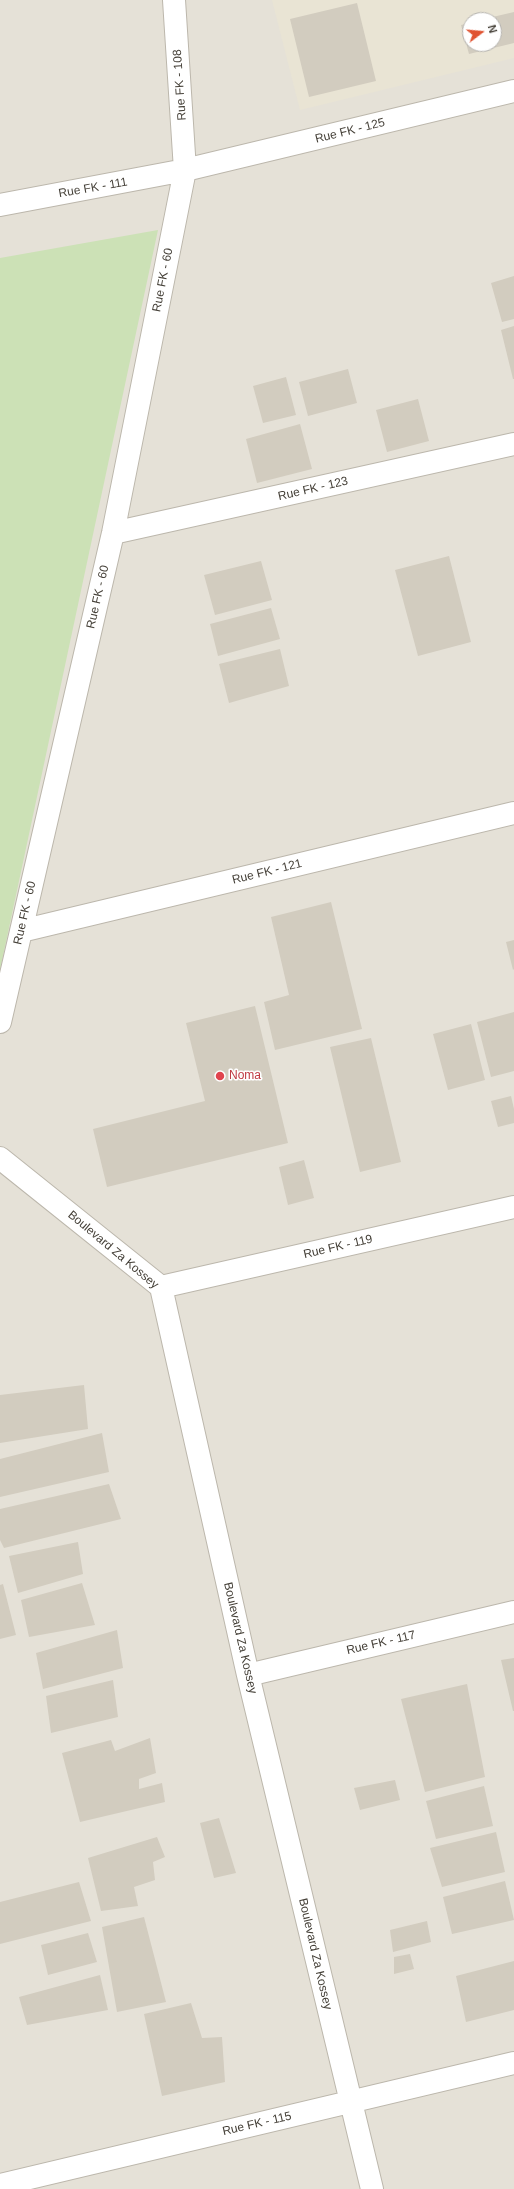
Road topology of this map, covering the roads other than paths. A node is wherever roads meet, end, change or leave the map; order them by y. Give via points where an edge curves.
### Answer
1 (174, 0) edge
2 (514, 91) edge
3 (185, 170) junction
4 (0, 205) edge
5 (514, 444) edge
6 (113, 533) junction
7 (514, 813) edge
8 (21, 931) junction
9 (0, 1022) edge
10 (0, 1158) edge
11 (514, 1207) edge
12 (161, 1287) junction
13 (514, 1612) edge
14 (248, 1675) junction
15 (514, 2062) edge
16 (350, 2102) junction
17 (0, 2185) edge
18 (372, 2189) edge

1 - 3 street, Rue FK - 108
2 - 3 street, Rue FK - 125
3 - 4 street, Rue FK - 111
3 - 6 street, Rue FK - 60
5 - 6 street, Rue FK - 123
6 - 8 street, Rue FK - 60
7 - 8 street, Rue FK - 121
8 - 9 street, Rue FK - 60
10 - 12 street, Boulevard Za Kossey
11 - 12 street, Rue FK - 119
12 - 14 street, Boulevard Za Kossey
13 - 14 street, Rue FK - 117
14 - 16 street, Boulevard Za Kossey
15 - 16 street, Rue FK - 115
16 - 17 street, Rue FK - 115
16 - 18 street, Boulevard Za Kossey

